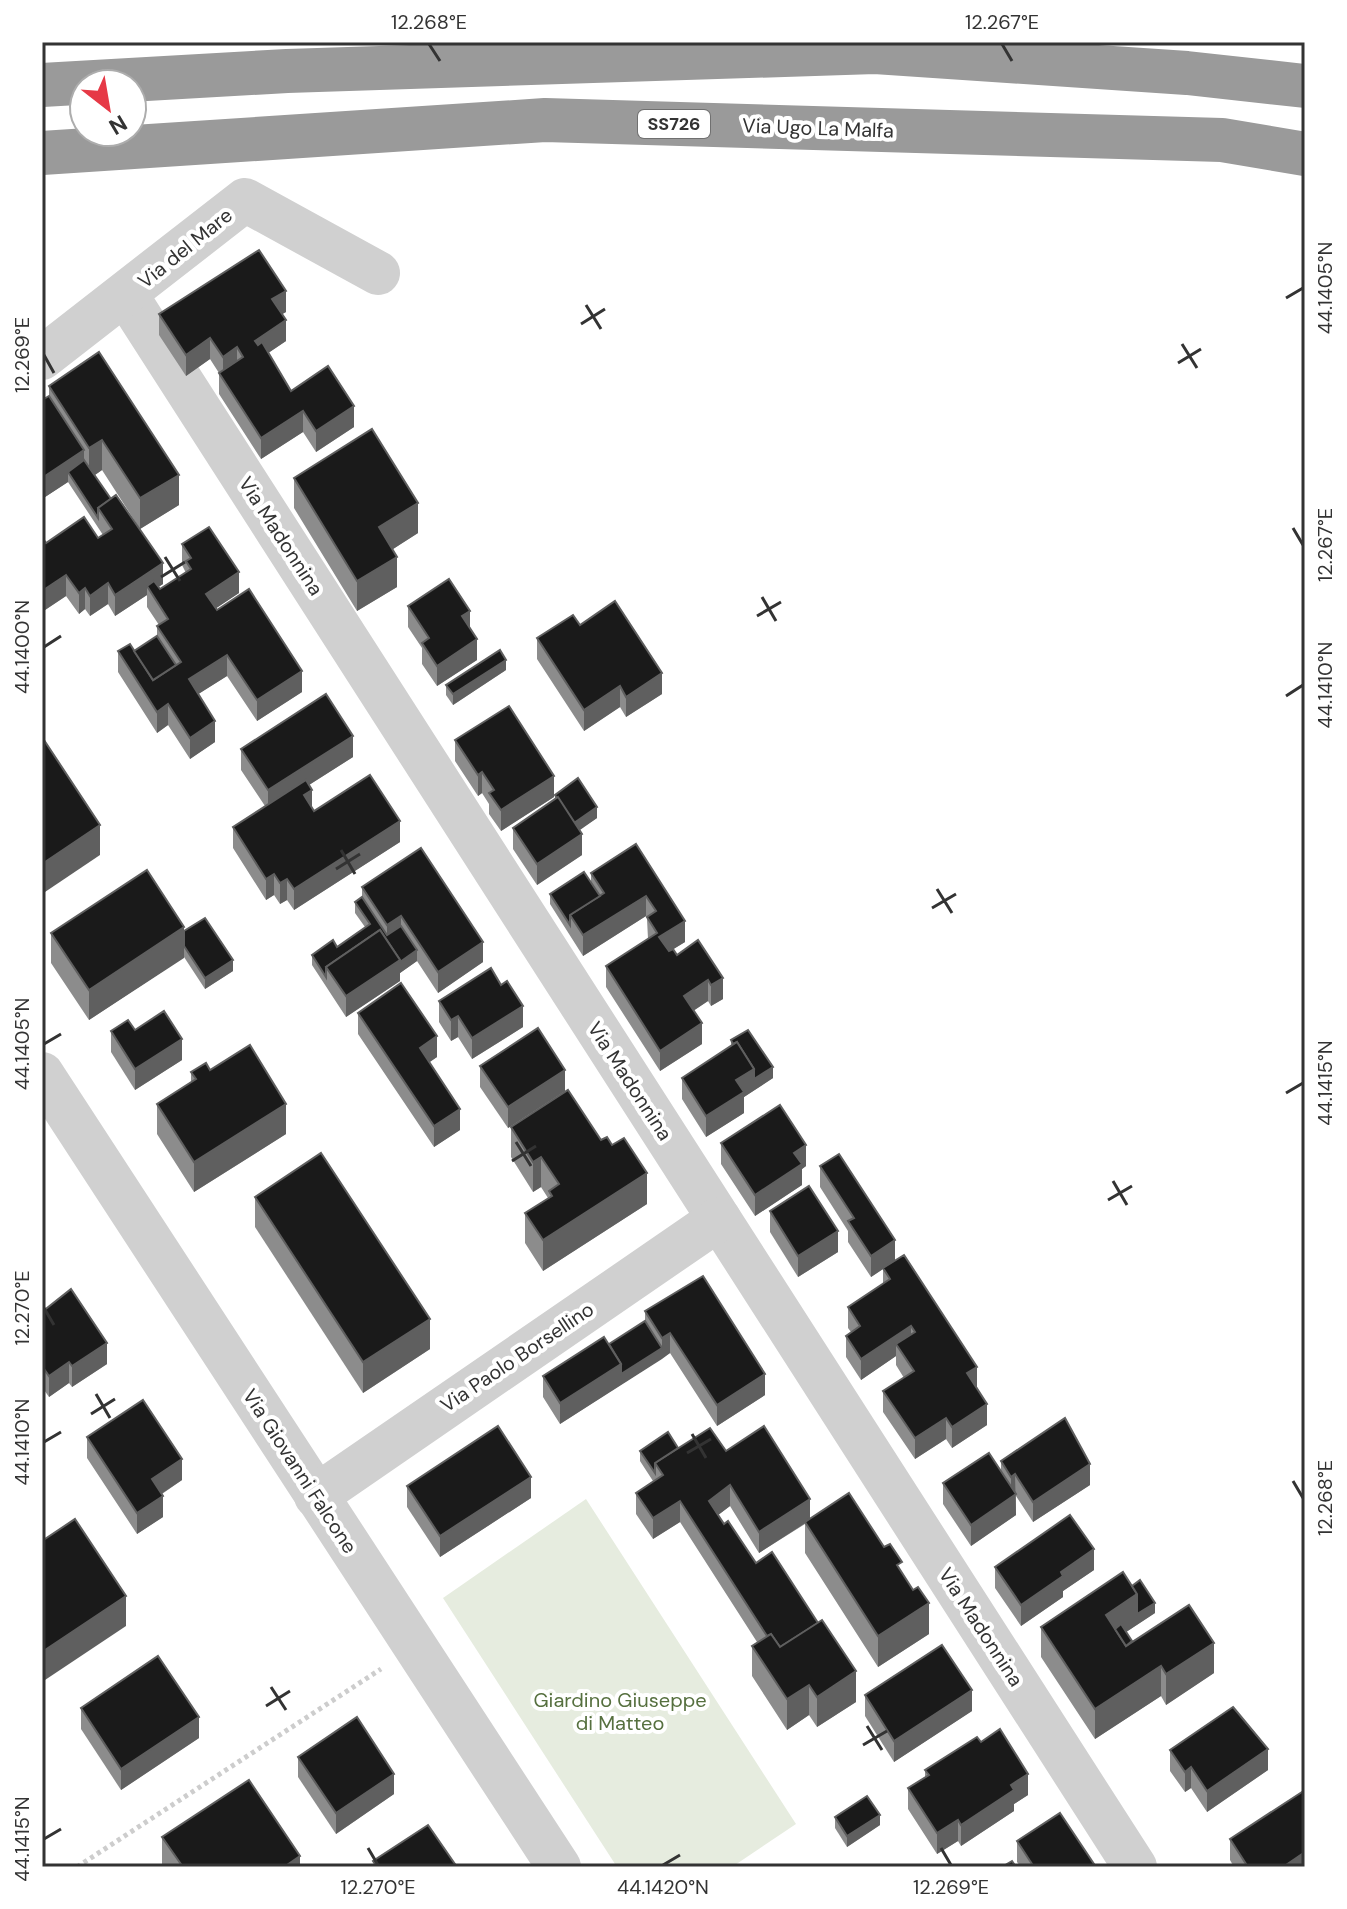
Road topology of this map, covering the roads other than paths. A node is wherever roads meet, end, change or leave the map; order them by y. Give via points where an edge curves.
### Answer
1 (42, 85) edge
2 (1305, 86) edge
3 (42, 153) edge
4 (1305, 154) edge
5 (378, 273) dead end
6 (126, 295) junction
7 (42, 358) edge
8 (42, 1074) edge
9 (719, 1219) junction
10 (316, 1496) junction
11 (559, 1867) edge
12 (1135, 1867) edge

1 - 2 highway via 287,71 875,52
3 - 4 highway, Via Ugo La Malfa / SS726 via 545,120 1222,140
5 - 6 street, Via del Mare via 245,200
6 - 7 street, Via del Mare
6 - 9 street, Via Madonnina
8 - 10 street, Via Giovanni Falcone
9 - 10 street, Via Paolo Borsellino
9 - 12 street, Via Madonnina
10 - 11 street, Via Giovanni Falcone

